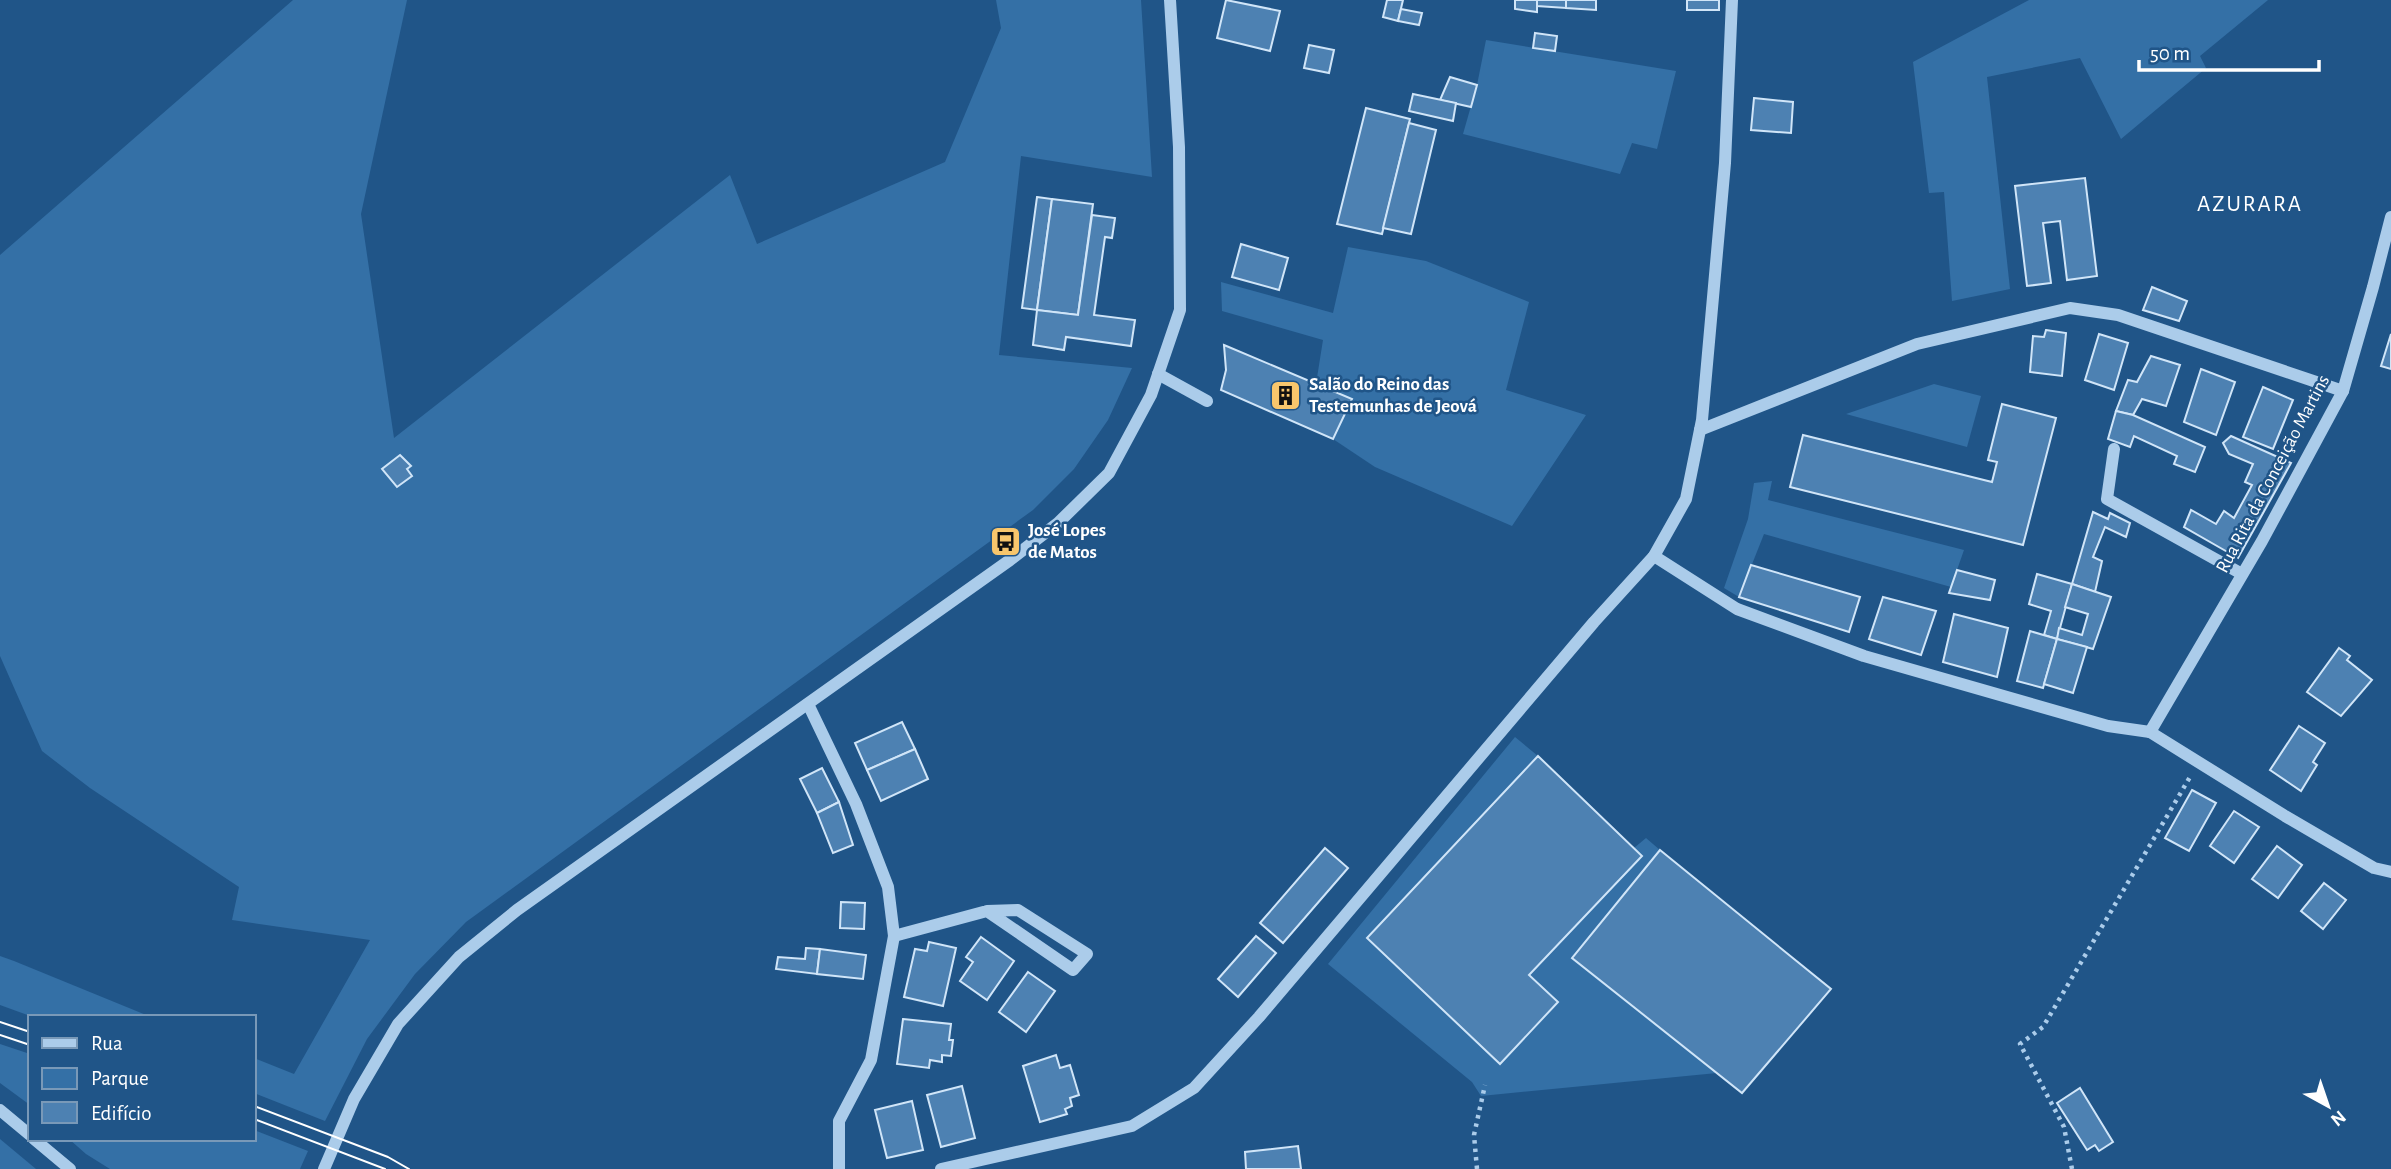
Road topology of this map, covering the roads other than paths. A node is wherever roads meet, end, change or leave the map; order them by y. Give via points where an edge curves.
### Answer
1 (1170, 0) edge
2 (1732, 0) edge
3 (2391, 217) edge
4 (1158, 374) junction
5 (2343, 391) junction
6 (1207, 401) dead end
7 (1700, 430) junction
8 (2114, 449) dead end
9 (1654, 556) junction
10 (2242, 574) junction
11 (808, 704) junction
12 (2150, 732) junction
13 (2391, 872) edge
14 (986, 911) junction
15 (894, 936) junction
16 (0, 1110) edge
17 (28, 1133) edge
18 (36, 1141) edge
19 (70, 1169) edge
20 (324, 1169) edge
21 (839, 1169) edge
22 (941, 1169) edge

1 - 4 street via 1179,146 1180,310
2 - 7 street via 1726,163
3 - 5 street, Rua Rita da Conceição Martins
4 - 6 street
4 - 11 street via 1109,473 1058,523
5 - 7 street via 2118,315 2070,308 1917,344
5 - 10 street, Rua Rita da Conceição Martins
7 - 9 street via 1686,499
8 - 10 street via 2107,499
9 - 12 street via 1737,609 1864,656 2108,726
9 - 22 street via 1194,1088 1132,1126
10 - 12 street, Rua Rita da Conceição Martins
11 - 15 street via 856,804 888,887
11 - 20 street via 517,909 459,957 398,1024 354,1099
12 - 13 street via 2374,868
14 - 14 street via 1073,970 1087,954 1018,910
14 - 15 street
15 - 21 street via 871,1060 839,1122
16 - 17 street
18 - 19 street

